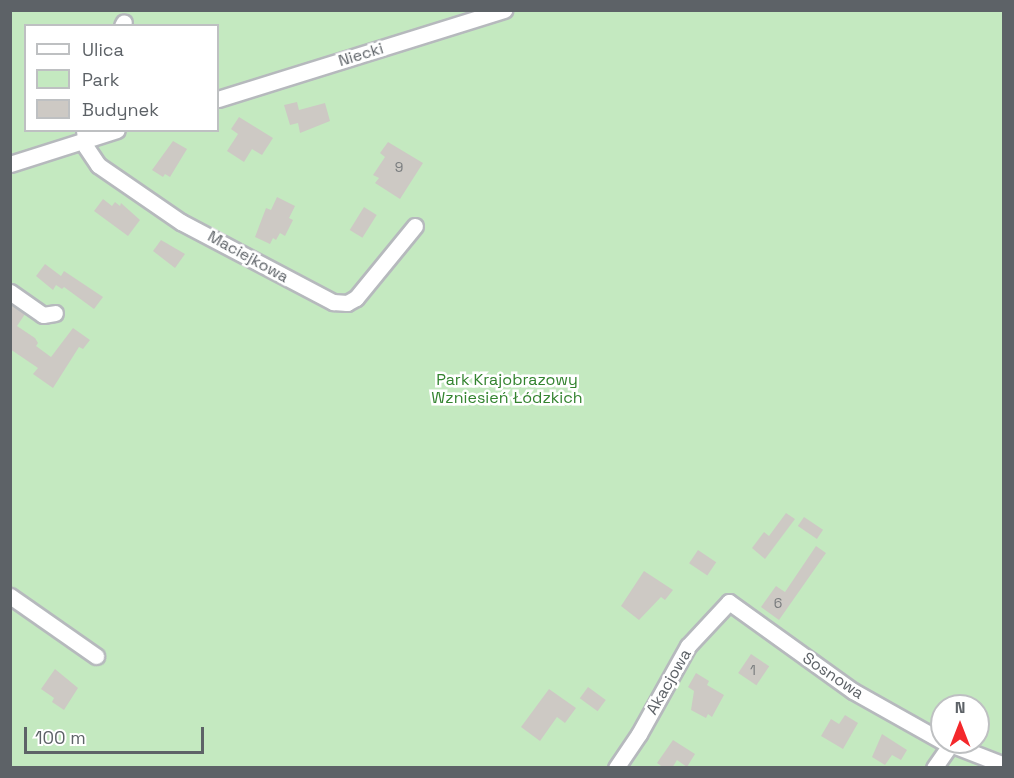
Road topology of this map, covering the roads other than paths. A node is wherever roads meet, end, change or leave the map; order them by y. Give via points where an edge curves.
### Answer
1 (504, 10) edge
2 (219, 99) edge
3 (106, 132) edge
4 (84, 136) edge
5 (10, 164) edge
6 (415, 226) dead end
7 (10, 292) edge
8 (55, 314) dead end
9 (10, 596) edge
10 (729, 602) joint
11 (96, 656) dead end
12 (930, 734) edge
13 (940, 754) edge
14 (976, 754) edge
15 (1004, 765) edge
16 (616, 768) edge
17 (934, 768) edge

1 - 2 street, Niecki
3 - 4 street
4 - 5 street
4 - 6 street, Maciejkowa via 98,165 181,222 333,302 347,303 356,298
7 - 8 street via 43,315
9 - 11 street
10 - 12 street, Sosnowa via 853,691
10 - 16 street, Akacjowa via 688,646
13 - 17 street
14 - 15 street, Sosnowa

